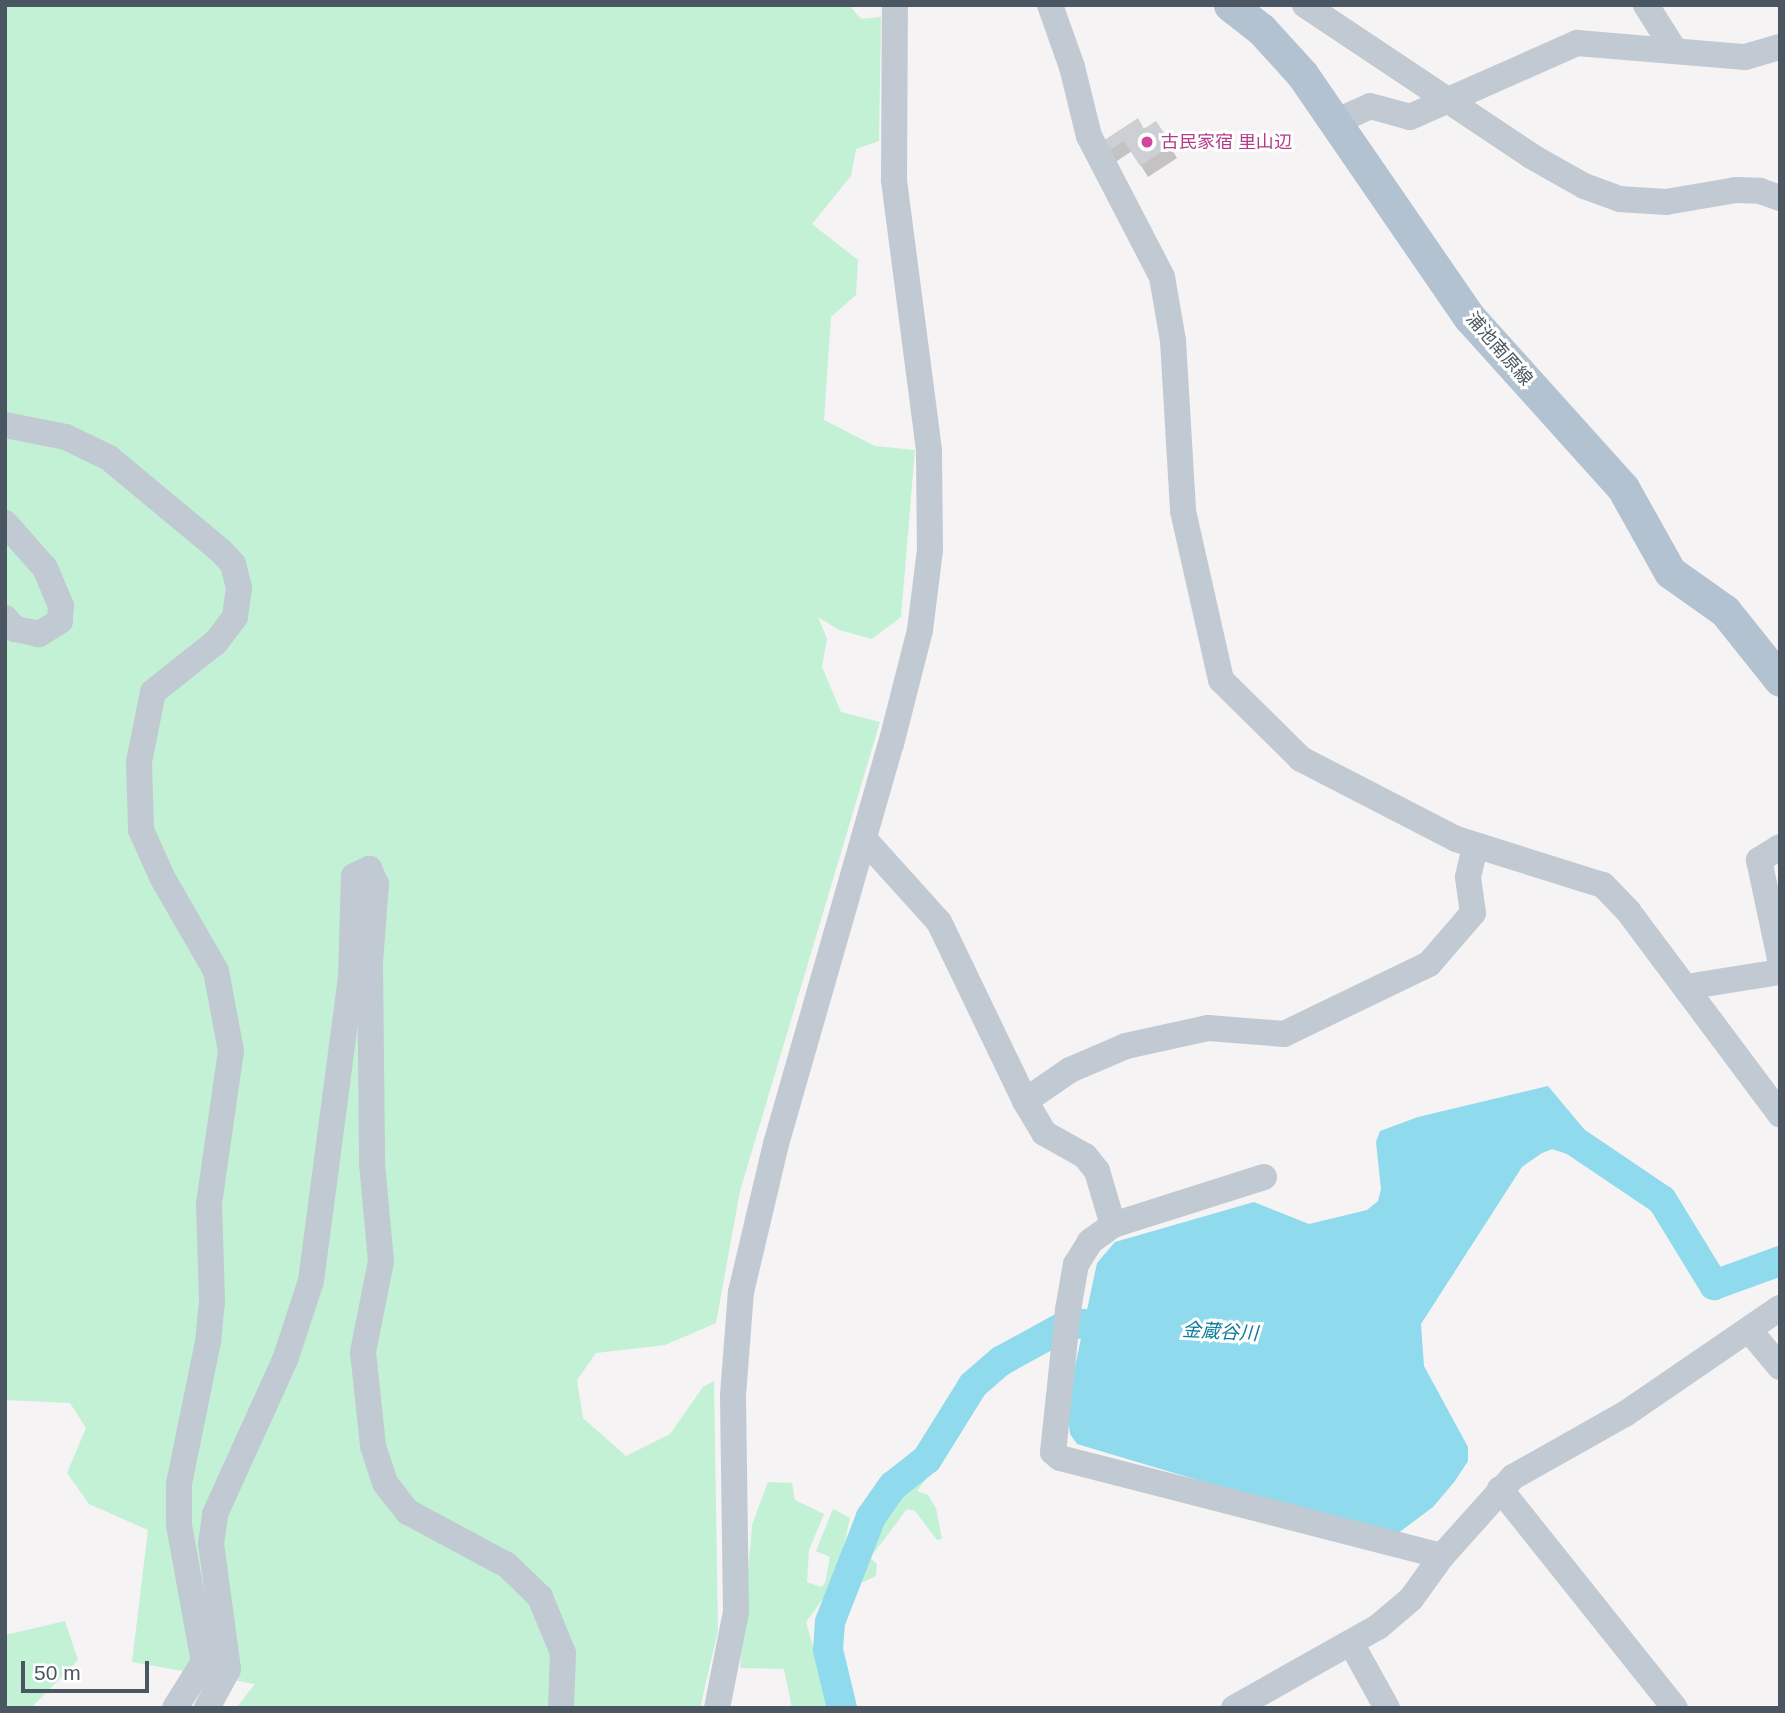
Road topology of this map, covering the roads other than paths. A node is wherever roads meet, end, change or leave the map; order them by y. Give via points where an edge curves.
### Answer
1 (895, 5) edge
2 (1050, 5) edge
3 (1230, 5) edge
4 (1304, 5) edge
5 (1646, 5) edge
6 (1780, 47) edge
7 (1675, 51) junction
8 (1451, 99) junction
9 (1337, 121) junction
10 (1780, 198) edge
11 (5, 425) edge
12 (5, 523) edge
13 (5, 618) edge
14 (1780, 680) edge
15 (864, 839) junction
16 (1475, 846) junction
17 (1780, 847) edge
18 (1780, 959) edge
19 (1780, 972) edge
20 (1686, 987) junction
21 (1025, 1101) junction
22 (1780, 1114) edge
23 (1264, 1177) dead end
24 (1113, 1225) junction
25 (1780, 1308) edge
26 (1749, 1330) junction
27 (1780, 1367) edge
28 (1500, 1489) junction
29 (1442, 1556) junction
30 (1351, 1643) junction
31 (175, 1708) edge
32 (206, 1708) edge
33 (561, 1708) edge
34 (717, 1708) edge
35 (1234, 1708) edge
36 (1387, 1708) edge
37 (1675, 1708) edge

1 - 15 street via 894,179 929,450 930,551 920,630
2 - 16 street via 1073,67 1089,136 1162,277 1173,341 1183,511 1221,680 1301,759
3 - 9 main road, 浦池南原線 via 1261,29
4 - 8 street
5 - 7 street
6 - 7 street via 1745,57
7 - 8 street via 1577,43
8 - 9 street via 1410,117 1370,106
8 - 10 street via 1531,156 1584,186 1619,199 1666,202 1737,190
9 - 14 main road, 浦池南原線 via 1471,318 1623,488 1670,572 1725,611
11 - 31 street via 66,437 109,458 220,550 233,564 239,588 235,617 216,642 153,692 139,762 141,830 162,877 216,971 231,1051 209,1204 212,1302 208,1342 179,1483 179,1525 204,1662
12 - 13 street via 45,568 61,606 60,621 39,634 15,629
15 - 21 street via 939,922
15 - 34 street via 776,1144 741,1293 733,1395 736,1612
16 - 20 street via 1603,885
16 - 21 street via 1468,877 1473,913 1429,964 1284,1034 1208,1028 1126,1046 1070,1070
17 - 18 street via 1759,860
19 - 20 street
20 - 22 street
21 - 24 street via 1044,1133 1085,1156 1097,1171
23 - 24 street
24 - 29 street via 1090,1242 1076,1264 1053,1452 1060,1458
25 - 26 street
26 - 27 street
26 - 28 street via 1625,1414
28 - 29 street
28 - 37 street
29 - 30 street via 1411,1599
30 - 35 street
30 - 36 street
32 - 33 street via 228,1669 212,1544 215,1514 285,1360 311,1281 351,977 354,876 369,869 376,884 370,962 372,1164 382,1261 363,1352 373,1446 385,1483 408,1512 507,1565 540,1597 563,1653

